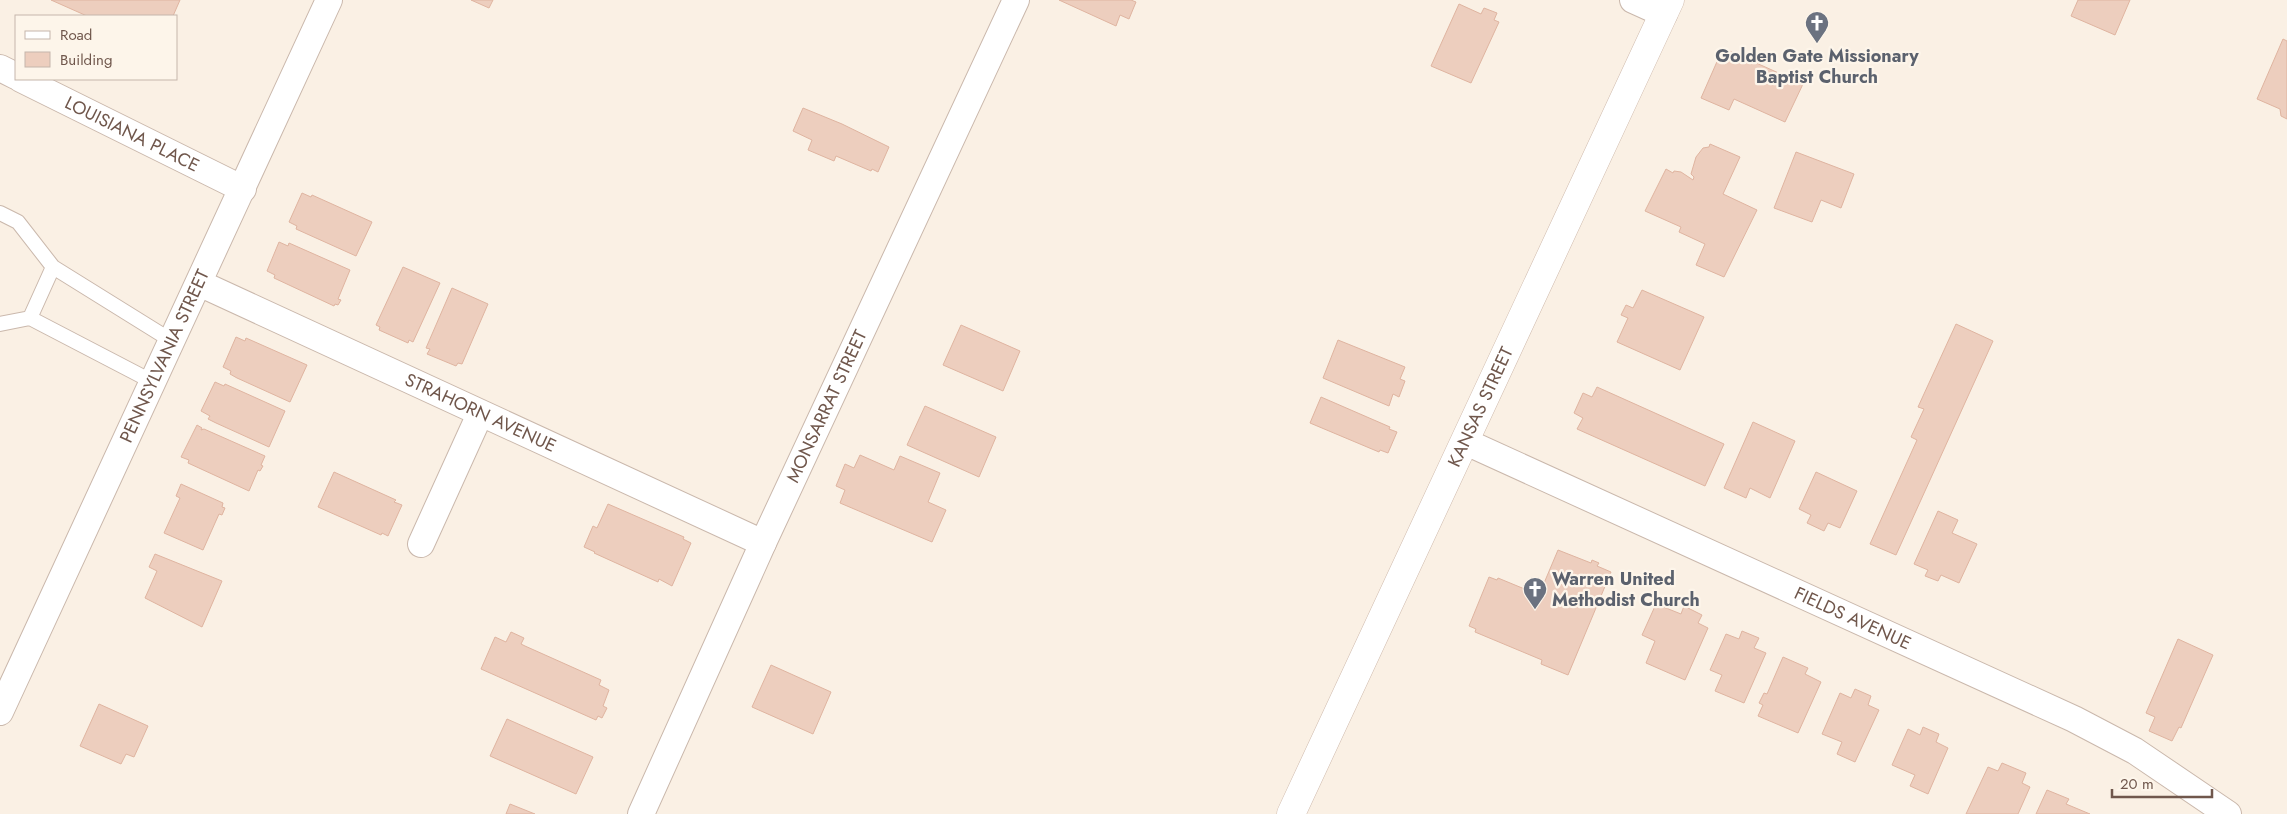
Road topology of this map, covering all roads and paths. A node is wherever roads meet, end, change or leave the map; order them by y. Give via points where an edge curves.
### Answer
1 (330, 0) edge
2 (1016, 0) edge
3 (1632, 0) edge
4 (1667, 7) edge
5 (0, 68) edge
6 (15, 76) edge
7 (23, 80) edge
8 (243, 189) junction
9 (0, 213) edge
10 (52, 267) junction
11 (199, 283) junction
12 (30, 318) junction
13 (0, 324) edge
14 (172, 340) junction
15 (153, 382) junction
16 (480, 414) junction
17 (1466, 442) junction
18 (763, 543) junction
19 (421, 544) dead end
20 (0, 712) edge
21 (640, 814) edge
22 (1291, 814) edge
23 (2228, 814) edge

1 - 8 street, PENNSYLVANIA STREET
2 - 18 street, MONSARRAT STREET
3 - 4 street
4 - 17 street, KANSAS STREET
5 - 6 street
7 - 8 street, LOUISIANA PLACE
8 - 11 street, PENNSYLVANIA STREET
9 - 10 lane via 18,222
10 - 12 lane
10 - 14 lane
11 - 14 street, PENNSYLVANIA STREET
11 - 16 street, STRAHORN AVENUE
12 - 13 lane
12 - 15 lane
14 - 15 street, PENNSYLVANIA STREET
15 - 20 street, PENNSYLVANIA STREET
16 - 18 street, STRAHORN AVENUE
16 - 19 street
17 - 22 street, KANSAS STREET
17 - 23 street, FIELDS AVENUE via 2074,719 2135,751
18 - 21 street, MONSARRAT STREET

